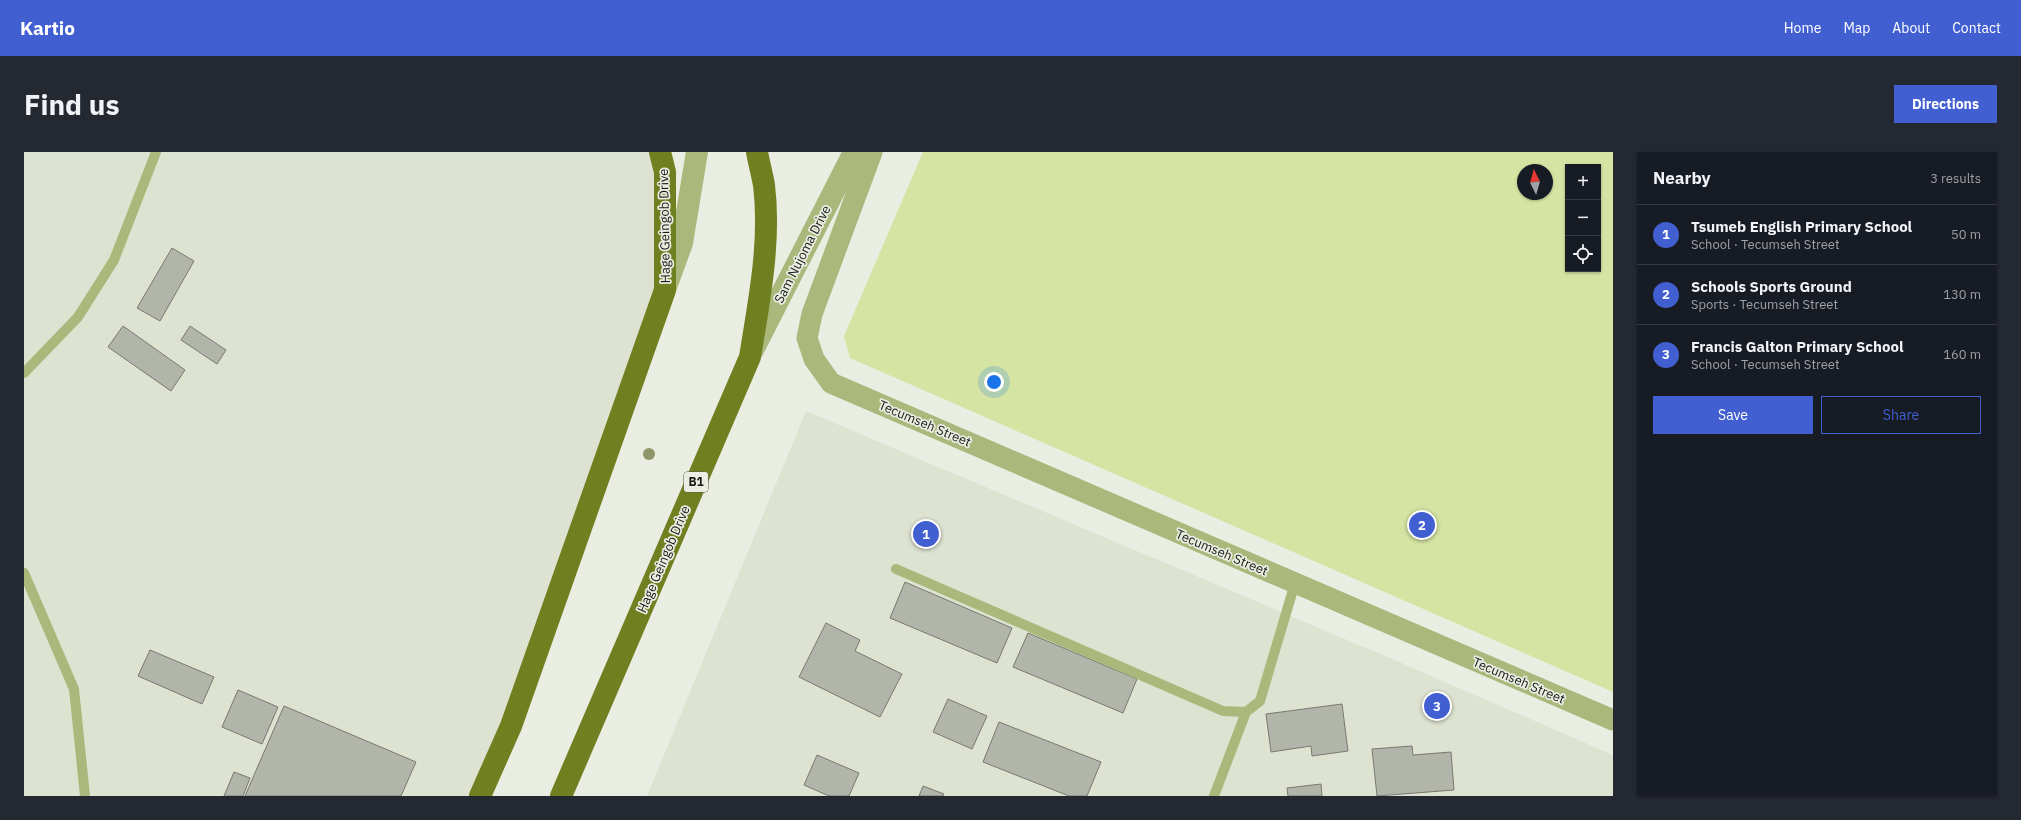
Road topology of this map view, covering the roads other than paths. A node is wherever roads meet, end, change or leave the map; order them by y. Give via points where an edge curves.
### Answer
1 (156, 152) edge
2 (660, 152) edge
3 (697, 152) edge
4 (757, 152) edge
5 (854, 152) edge
6 (872, 152) edge
7 (665, 290) junction
8 (750, 357) junction
9 (24, 373) edge
10 (896, 569) dead end
11 (24, 573) edge
12 (1295, 583) junction
13 (1246, 712) junction
14 (1613, 720) edge
15 (85, 796) edge
16 (480, 796) edge
17 (561, 796) edge
18 (1214, 796) edge

1 - 9 lane via 114,260 78,317
2 - 7 highway, Hage Geingob Drive via 665,172
3 - 7 street via 682,243
4 - 8 highway, Hage Geingob Drive / B1 via 764,186 765,234 760,297
5 - 8 street, Sam Nujoma Drive
6 - 12 street, Tecumseh Street via 812,314 807,338 814,359 831,382
7 - 16 highway, Hage Geingob Drive via 511,726
8 - 17 highway, Hage Geingob Drive / B1
10 - 13 lane via 1223,711
11 - 15 lane via 74,689
12 - 13 lane via 1260,701
12 - 14 street, Tecumseh Street
13 - 18 lane

